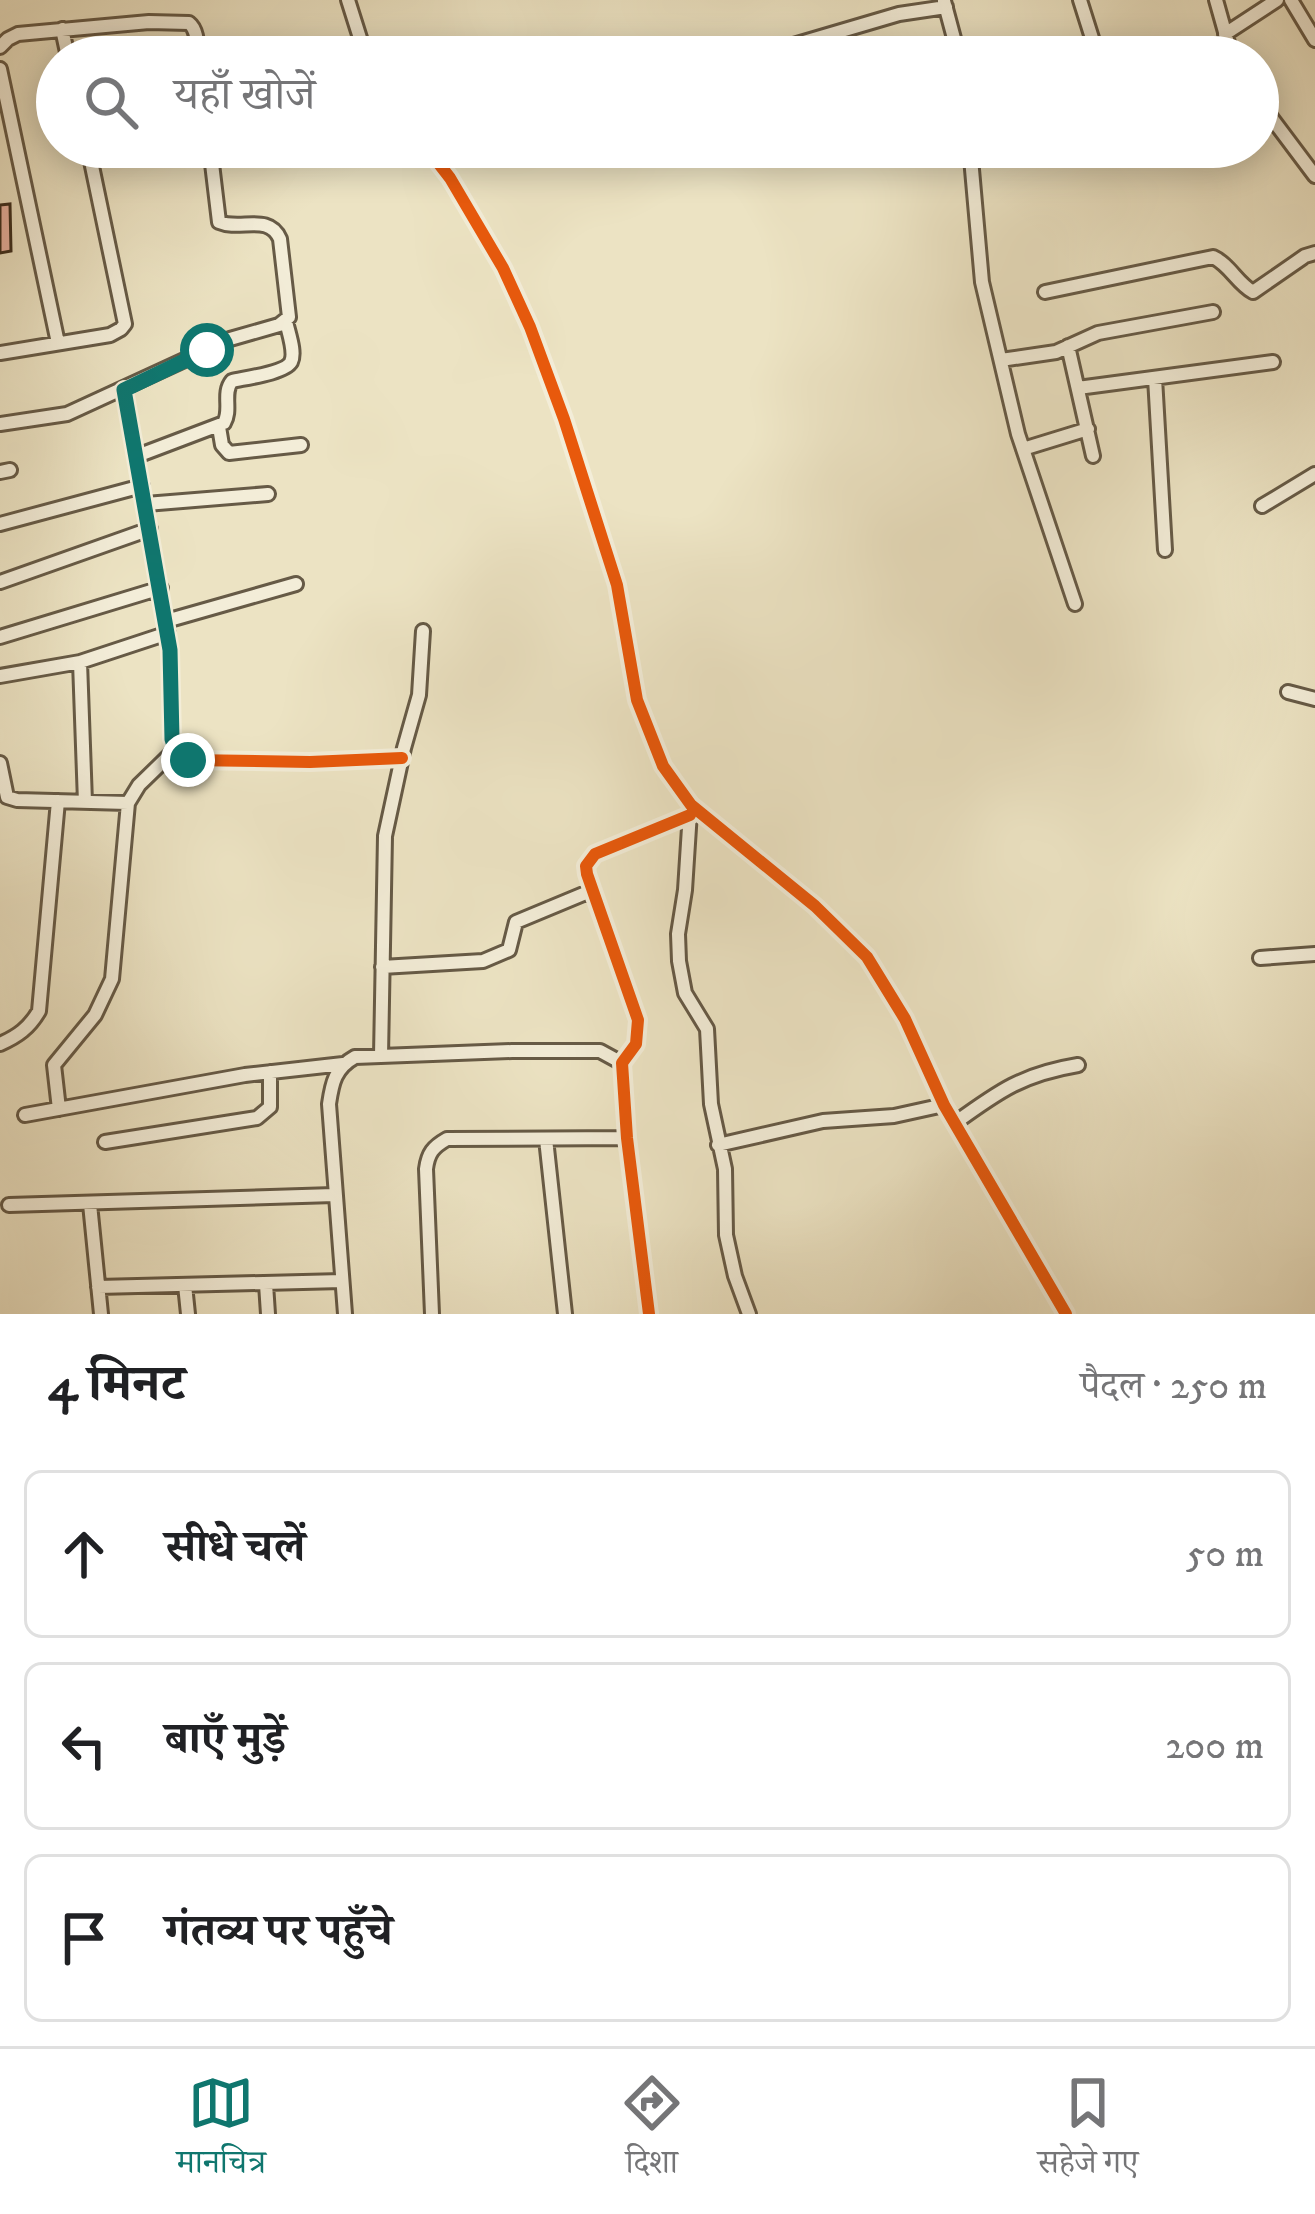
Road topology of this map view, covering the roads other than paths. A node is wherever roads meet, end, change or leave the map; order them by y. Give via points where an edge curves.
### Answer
1 (348, 0) edge
2 (1080, 0) edge
3 (1216, 0) edge
4 (1276, 0) edge
5 (1291, 0) edge
6 (945, 3) edge
7 (62, 29) junction
8 (64, 36) edge
9 (196, 36) edge
10 (359, 36) edge
11 (826, 36) edge
12 (954, 36) edge
13 (1091, 36) edge
14 (1226, 36) edge
15 (1238, 36) edge
16 (1315, 40) edge
17 (0, 47) edge
18 (0, 69) edge
19 (1279, 128) edge
20 (92, 168) edge
21 (212, 168) edge
22 (442, 168) edge
23 (972, 168) edge
24 (1315, 176) edge
25 (1315, 253) edge
26 (1045, 292) dead end
27 (1213, 312) dead end
28 (286, 321) junction
29 (58, 344) junction
30 (1068, 346) junction
31 (0, 353) edge
32 (1001, 360) junction
33 (1273, 362) dead end
34 (1155, 378) junction
35 (1078, 388) junction
36 (124, 390) junction
37 (0, 424) edge
38 (219, 427) junction
39 (1088, 429) junction
40 (301, 445) dead end
41 (1023, 449) junction
42 (136, 456) junction
43 (1094, 456) dead end
44 (1315, 474) edge
45 (142, 486) junction
46 (268, 494) dead end
47 (146, 504) junction
48 (1262, 506) dead end
49 (0, 524) edge
50 (150, 529) junction
51 (1165, 550) dead end
52 (0, 582) edge
53 (296, 584) dead end
54 (160, 588) junction
55 (1075, 604) dead end
56 (167, 627) junction
57 (423, 632) dead end
58 (0, 637) edge
59 (80, 662) junction
60 (0, 676) edge
61 (1288, 692) dead end
62 (1315, 699) edge
63 (175, 750) junction
64 (402, 758) junction
65 (0, 763) edge
66 (1, 781) edge
67 (58, 801) junction
68 (85, 802) junction
69 (128, 803) junction
70 (690, 810) junction
71 (592, 890) junction
72 (1315, 954) edge
73 (1261, 958) dead end
74 (382, 968) junction
75 (0, 1044) edge
76 (381, 1056) junction
77 (343, 1064) junction
78 (622, 1064) junction
79 (1078, 1065) dead end
80 (270, 1072) junction
81 (944, 1106) junction
82 (59, 1108) junction
83 (25, 1115) dead end
84 (955, 1123) junction
85 (627, 1138) junction
86 (546, 1139) junction
87 (105, 1142) dead end
88 (718, 1145) junction
89 (334, 1195) junction
90 (90, 1204) junction
91 (9, 1205) dead end
92 (342, 1281) junction
93 (266, 1284) junction
94 (185, 1285) junction
95 (98, 1287) junction
96 (101, 1314) edge
97 (188, 1314) edge
98 (268, 1314) edge
99 (345, 1314) edge
100 (432, 1314) edge
101 (565, 1314) edge
102 (649, 1314) edge
103 (749, 1314) edge
104 (1066, 1314) edge

1 - 10 street
2 - 13 street
3 - 14 street
4 - 15 street
5 - 16 street
6 - 11 street
6 - 12 street
7 - 8 street
7 - 9 street via 189,23
7 - 17 street via 18,34
18 - 29 street
19 - 24 street
20 - 29 street via 125,324 116,333
21 - 28 street via 218,222 277,230
22 - 70 street via 523,308 617,585 637,700
23 - 32 street via 982,282
25 - 26 street via 1253,292 1213,257
27 - 30 street
28 - 36 street
28 - 38 street via 290,363 232,381
29 - 31 street
30 - 32 street
30 - 35 street
32 - 41 street
33 - 34 street
34 - 35 street
34 - 51 street
35 - 39 street
36 - 37 street via 67,414
36 - 42 street
38 - 40 street via 230,453
38 - 42 street
39 - 41 street
39 - 43 street
41 - 55 street
42 - 45 street
44 - 48 street
45 - 47 street
45 - 49 street
46 - 47 street
47 - 50 street
50 - 52 street
50 - 54 street
53 - 56 street
54 - 56 street
54 - 58 street
56 - 59 street
56 - 63 street
57 - 64 street via 422,680
59 - 60 street
59 - 68 street
61 - 62 street
63 - 64 street via 188,760
63 - 69 street
64 - 74 street via 385,836
65 - 66 street
66 - 67 street via 8,797
67 - 68 street
67 - 75 street via 39,1011
68 - 69 street
69 - 82 street via 112,979 95,1015 54,1065
70 - 71 street via 589,859
70 - 81 street via 859,946 905,1019
70 - 88 street via 679,961 706,1029
71 - 74 street via 516,922 509,950 497,958
71 - 78 street via 638,1020 636,1044
72 - 73 street
74 - 76 street
76 - 77 street
76 - 78 street via 600,1052
77 - 80 street
77 - 89 street via 329,1104
78 - 85 street
79 - 84 street via 1020,1080
80 - 82 street
80 - 87 street via 271,1107 257,1118
81 - 84 street
81 - 88 street
82 - 83 street
84 - 104 street
85 - 86 street
85 - 102 street
86 - 100 street via 447,1139 428,1156
86 - 101 street
88 - 103 street via 728,1247
89 - 90 street
89 - 92 street
90 - 91 street
90 - 95 street
92 - 93 street
92 - 99 street
93 - 94 street
93 - 98 street
94 - 95 street
94 - 97 street
95 - 96 street

